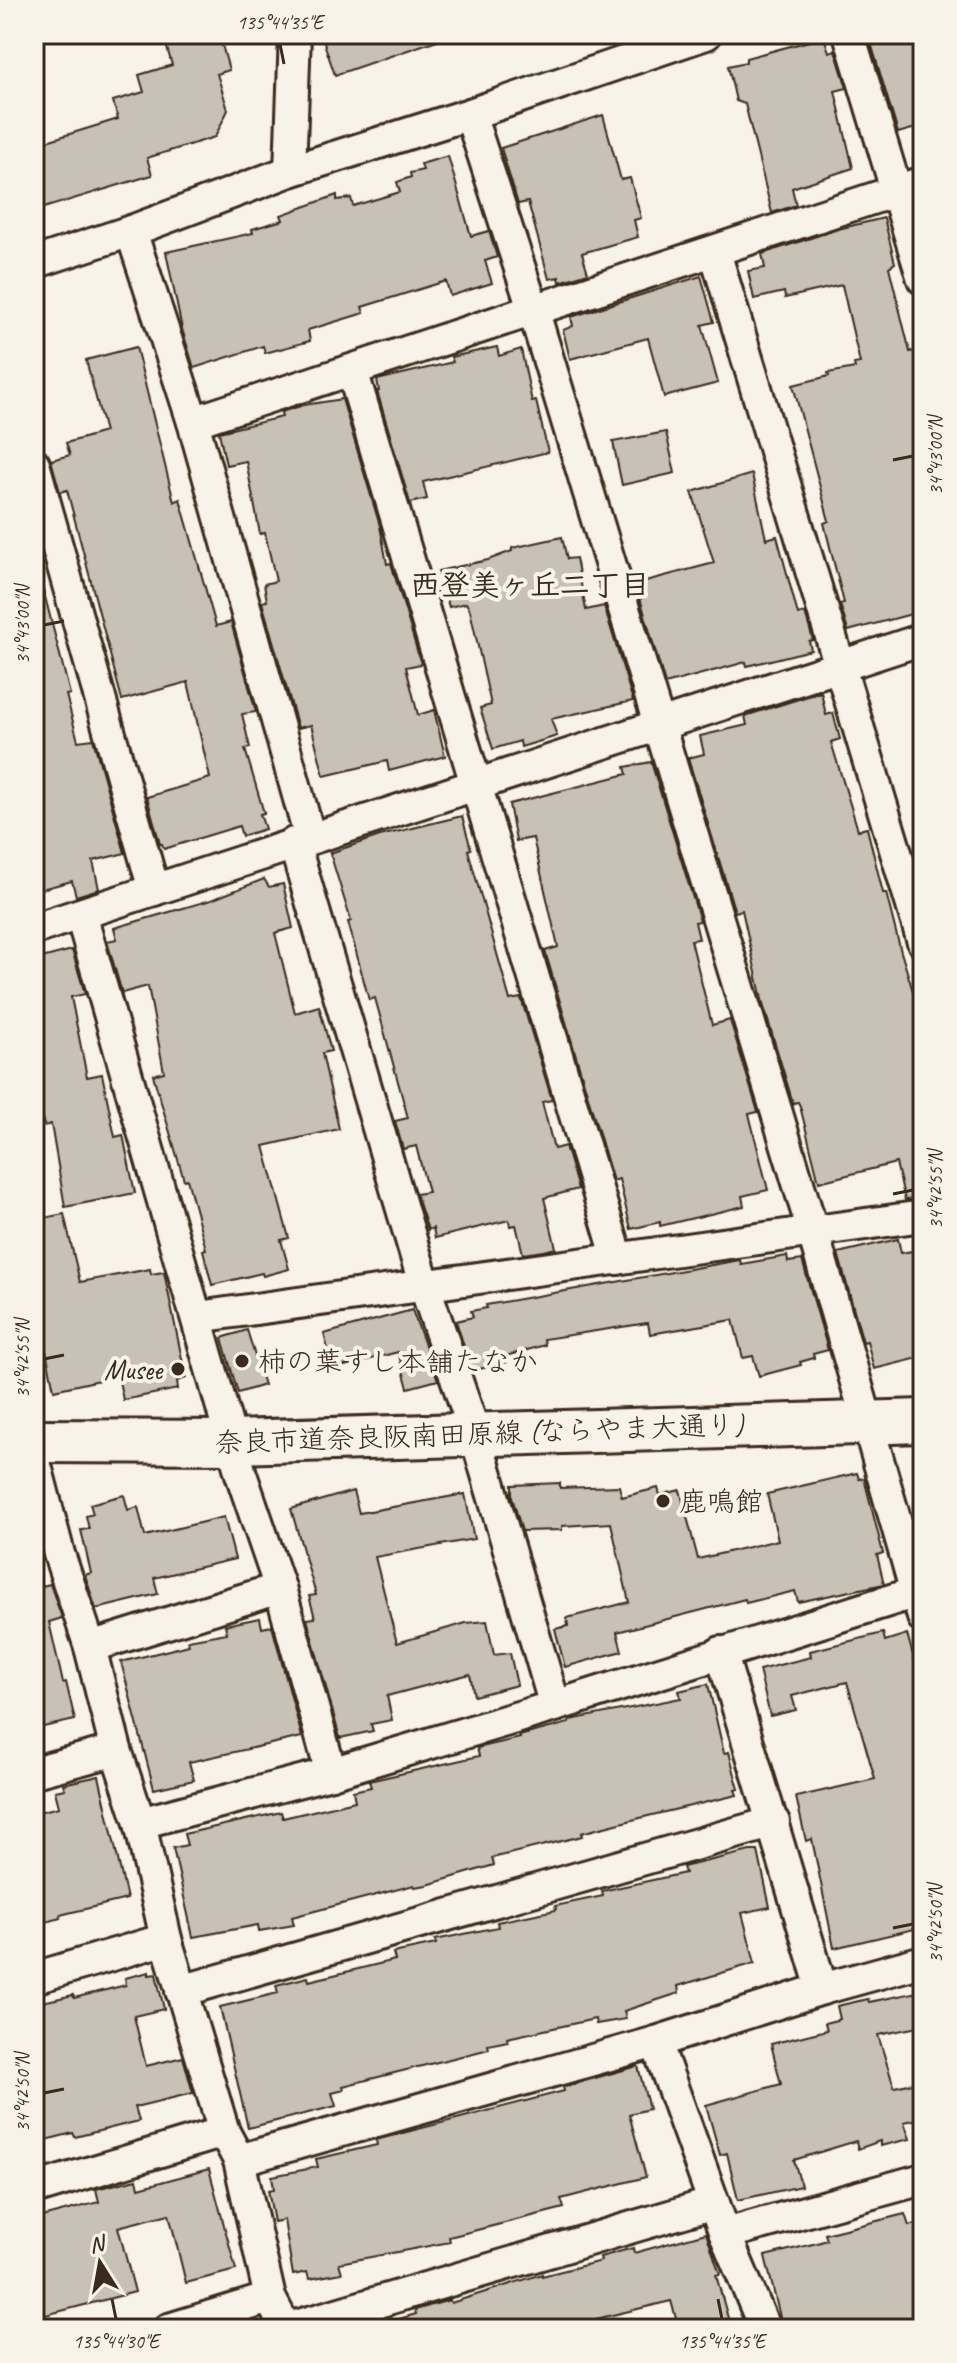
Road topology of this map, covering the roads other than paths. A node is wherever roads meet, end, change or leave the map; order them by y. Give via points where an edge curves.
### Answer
1 (295, 34) edge
2 (706, 34) edge
3 (849, 34) edge
4 (470, 114) junction
5 (290, 171) junction
6 (910, 187) edge
7 (131, 231) junction
8 (715, 252) junction
9 (34, 263) edge
10 (923, 279) edge
11 (533, 309) junction
12 (352, 370) junction
13 (193, 422) junction
14 (34, 464) edge
15 (923, 639) edge
16 (840, 666) junction
17 (660, 727) junction
18 (477, 786) junction
19 (302, 840) junction
20 (154, 890) junction
21 (81, 915) junction
22 (34, 929) edge
23 (923, 942) edge
24 (923, 1216) edge
25 (813, 1232) junction
26 (618, 1259) junction
27 (425, 1287) junction
28 (198, 1317) junction
29 (867, 1421) junction
30 (923, 1421) edge
31 (475, 1434) junction
32 (34, 1441) edge
33 (233, 1442) junction
34 (34, 1458) edge
35 (47, 1558) edge
36 (280, 1588) junction
37 (920, 1600) edge
38 (90, 1647) junction
39 (721, 1652) junction
40 (555, 1706) junction
41 (116, 1750) junction
42 (34, 1772) edge
43 (331, 1773) junction
44 (774, 1822) junction
45 (140, 1823) junction
46 (166, 1939) junction
47 (923, 1961) edge
48 (34, 1978) edge
49 (822, 1989) junction
50 (181, 1991) junction
51 (656, 2042) junction
52 (224, 2132) junction
53 (239, 2160) junction
54 (923, 2179) edge
55 (34, 2189) edge
56 (714, 2203) junction
57 (725, 2234) junction
58 (270, 2298) junction
59 (169, 2329) edge
60 (765, 2329) edge

1 - 5 street
2 - 4 street
3 - 6 street
4 - 5 street
4 - 11 street
5 - 7 street
6 - 8 street
6 - 10 street
7 - 9 street
7 - 13 street
8 - 11 street
8 - 16 street
11 - 12 street
11 - 17 street
12 - 13 street
12 - 18 street
13 - 19 street
14 - 20 street
15 - 16 street
16 - 17 street
16 - 23 street
17 - 18 street
17 - 25 street
18 - 19 street
18 - 26 street
19 - 20 street
19 - 27 street
20 - 21 street
21 - 22 street
21 - 28 street
24 - 25 street
25 - 26 street
25 - 29 street
26 - 27 street
27 - 28 street
27 - 31 street
28 - 33 street
29 - 30 street, 奈良市道奈良阪南田原線 (ならやま大通り)
29 - 31 street, 奈良市道奈良阪南田原線 (ならやま大通り)
29 - 37 street
31 - 33 street, 奈良市道奈良阪南田原線 (ならやま大通り)
31 - 40 street
32 - 33 street, 奈良市道奈良阪南田原線 (ならやま大通り)
33 - 36 street
34 - 35 street
35 - 38 street
36 - 38 street
36 - 43 street
37 - 39 street
38 - 41 street
39 - 40 street
39 - 44 street
40 - 43 street
41 - 42 street
41 - 45 street
43 - 45 street
44 - 49 street
44 - 50 street
45 - 46 street
46 - 48 street
46 - 50 street
47 - 49 street
49 - 51 street
50 - 52 street
51 - 53 street
51 - 56 street
52 - 53 street
52 - 55 street
53 - 58 street
54 - 57 street
56 - 57 street
56 - 58 street via 286,2329
57 - 60 street
58 - 59 street

